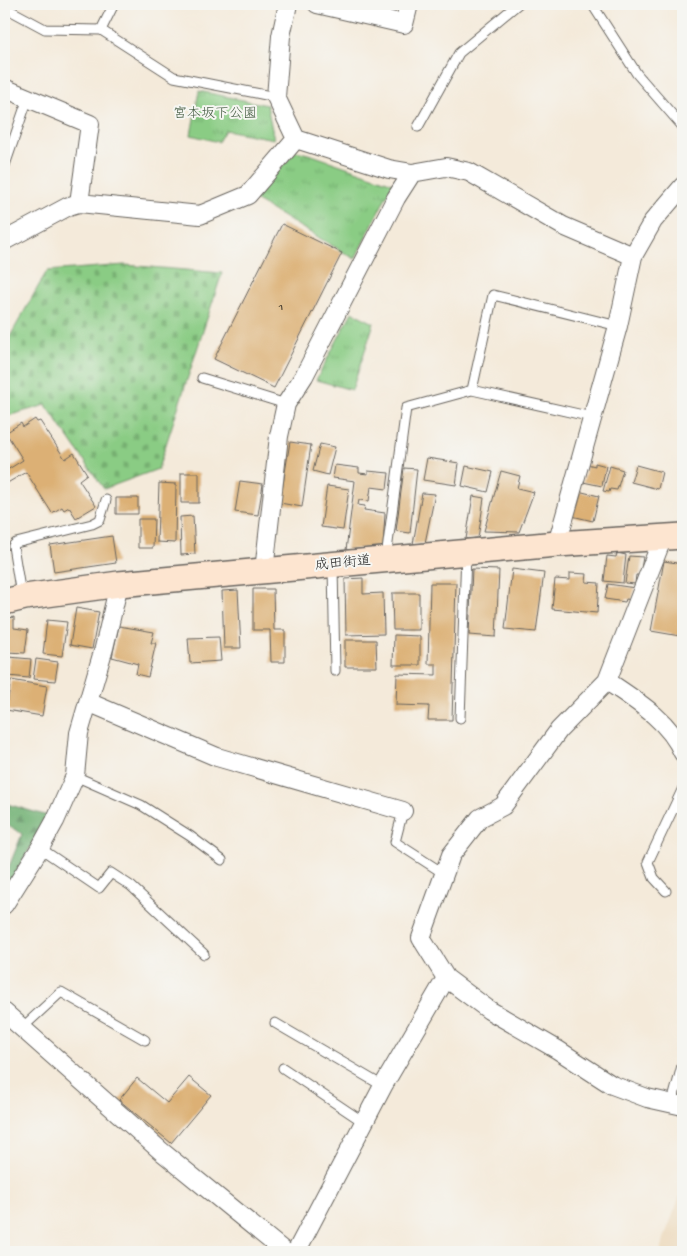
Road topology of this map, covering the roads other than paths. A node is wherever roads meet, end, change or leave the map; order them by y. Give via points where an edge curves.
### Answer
1 (114, 4) edge
2 (288, 4) edge
3 (317, 4) edge
4 (409, 4) edge
5 (518, 4) edge
6 (592, 4) edge
7 (4, 7) edge
8 (101, 30) junction
9 (4, 88) edge
10 (276, 97) junction
11 (28, 98) junction
12 (418, 127) dead end
13 (683, 127) edge
14 (296, 138) junction
15 (4, 168) edge
16 (412, 173) junction
17 (683, 186) edge
18 (79, 203) junction
19 (4, 241) edge
20 (633, 256) junction
21 (618, 326) junction
22 (202, 378) dead end
23 (472, 390) junction
24 (286, 404) junction
25 (592, 417) junction
26 (106, 500) dead end
27 (673, 537) edge
28 (557, 544) junction
29 (466, 553) junction
30 (385, 560) junction
31 (333, 566) junction
32 (264, 571) junction
33 (119, 584) junction
34 (12, 600) edge
35 (335, 671) dead end
36 (607, 681) junction
37 (88, 702) junction
38 (460, 718) dead end
39 (683, 753) edge
40 (75, 776) junction
41 (683, 788) edge
42 (403, 811) joint
43 (40, 848) junction
44 (222, 860) dead end
45 (443, 873) junction
46 (666, 891) dead end
47 (4, 905) edge
48 (204, 954) dead end
49 (446, 978) junction
50 (4, 1012) edge
51 (275, 1023) dead end
52 (22, 1028) junction
53 (145, 1040) dead end
54 (683, 1062) edge
55 (283, 1068) dead end
56 (383, 1086) junction
57 (678, 1104) edge
58 (365, 1122) junction
59 (285, 1252) edge
60 (296, 1252) edge

1 - 8 lane
2 - 10 street via 281,36
3 - 4 street via 404,24
5 - 12 lane via 459,52
6 - 13 lane via 637,74
7 - 8 lane via 45,29
8 - 10 lane via 174,77
9 - 11 street
10 - 14 street
11 - 15 lane
11 - 18 street via 90,124
14 - 16 street via 389,169
14 - 18 street via 248,195 200,215
16 - 20 street via 446,167 469,172 563,226
16 - 24 street
17 - 20 street via 653,221
18 - 19 street
20 - 21 street
21 - 23 lane via 493,295
21 - 25 street
22 - 24 lane
23 - 25 lane
23 - 30 lane via 406,408
24 - 32 street via 279,436
25 - 28 street
26 - 34 lane via 100,520 92,524 13,546
27 - 28 street, 成田街道
27 - 36 street
28 - 29 street, 成田街道
29 - 30 street, 成田街道
29 - 38 lane
30 - 31 street, 成田街道
31 - 32 street, 成田街道
31 - 35 lane
32 - 33 street, 成田街道
33 - 34 street, 成田街道
33 - 37 street
36 - 39 street via 643,705 666,728
36 - 45 street via 559,730 503,806 480,818 451,855
37 - 40 street via 79,733
37 - 42 street via 217,757
40 - 43 street
40 - 44 lane via 141,805
41 - 46 lane via 648,862 654,878
42 - 45 lane via 395,842
43 - 47 street
43 - 48 lane via 99,888 110,873 131,886
45 - 49 street via 421,938
49 - 56 street
49 - 57 street via 489,1010 612,1085 647,1098
50 - 52 street
51 - 56 lane
52 - 53 lane via 61,992
52 - 59 street via 160,1151
54 - 57 lane
55 - 58 lane
56 - 58 street
58 - 60 street

